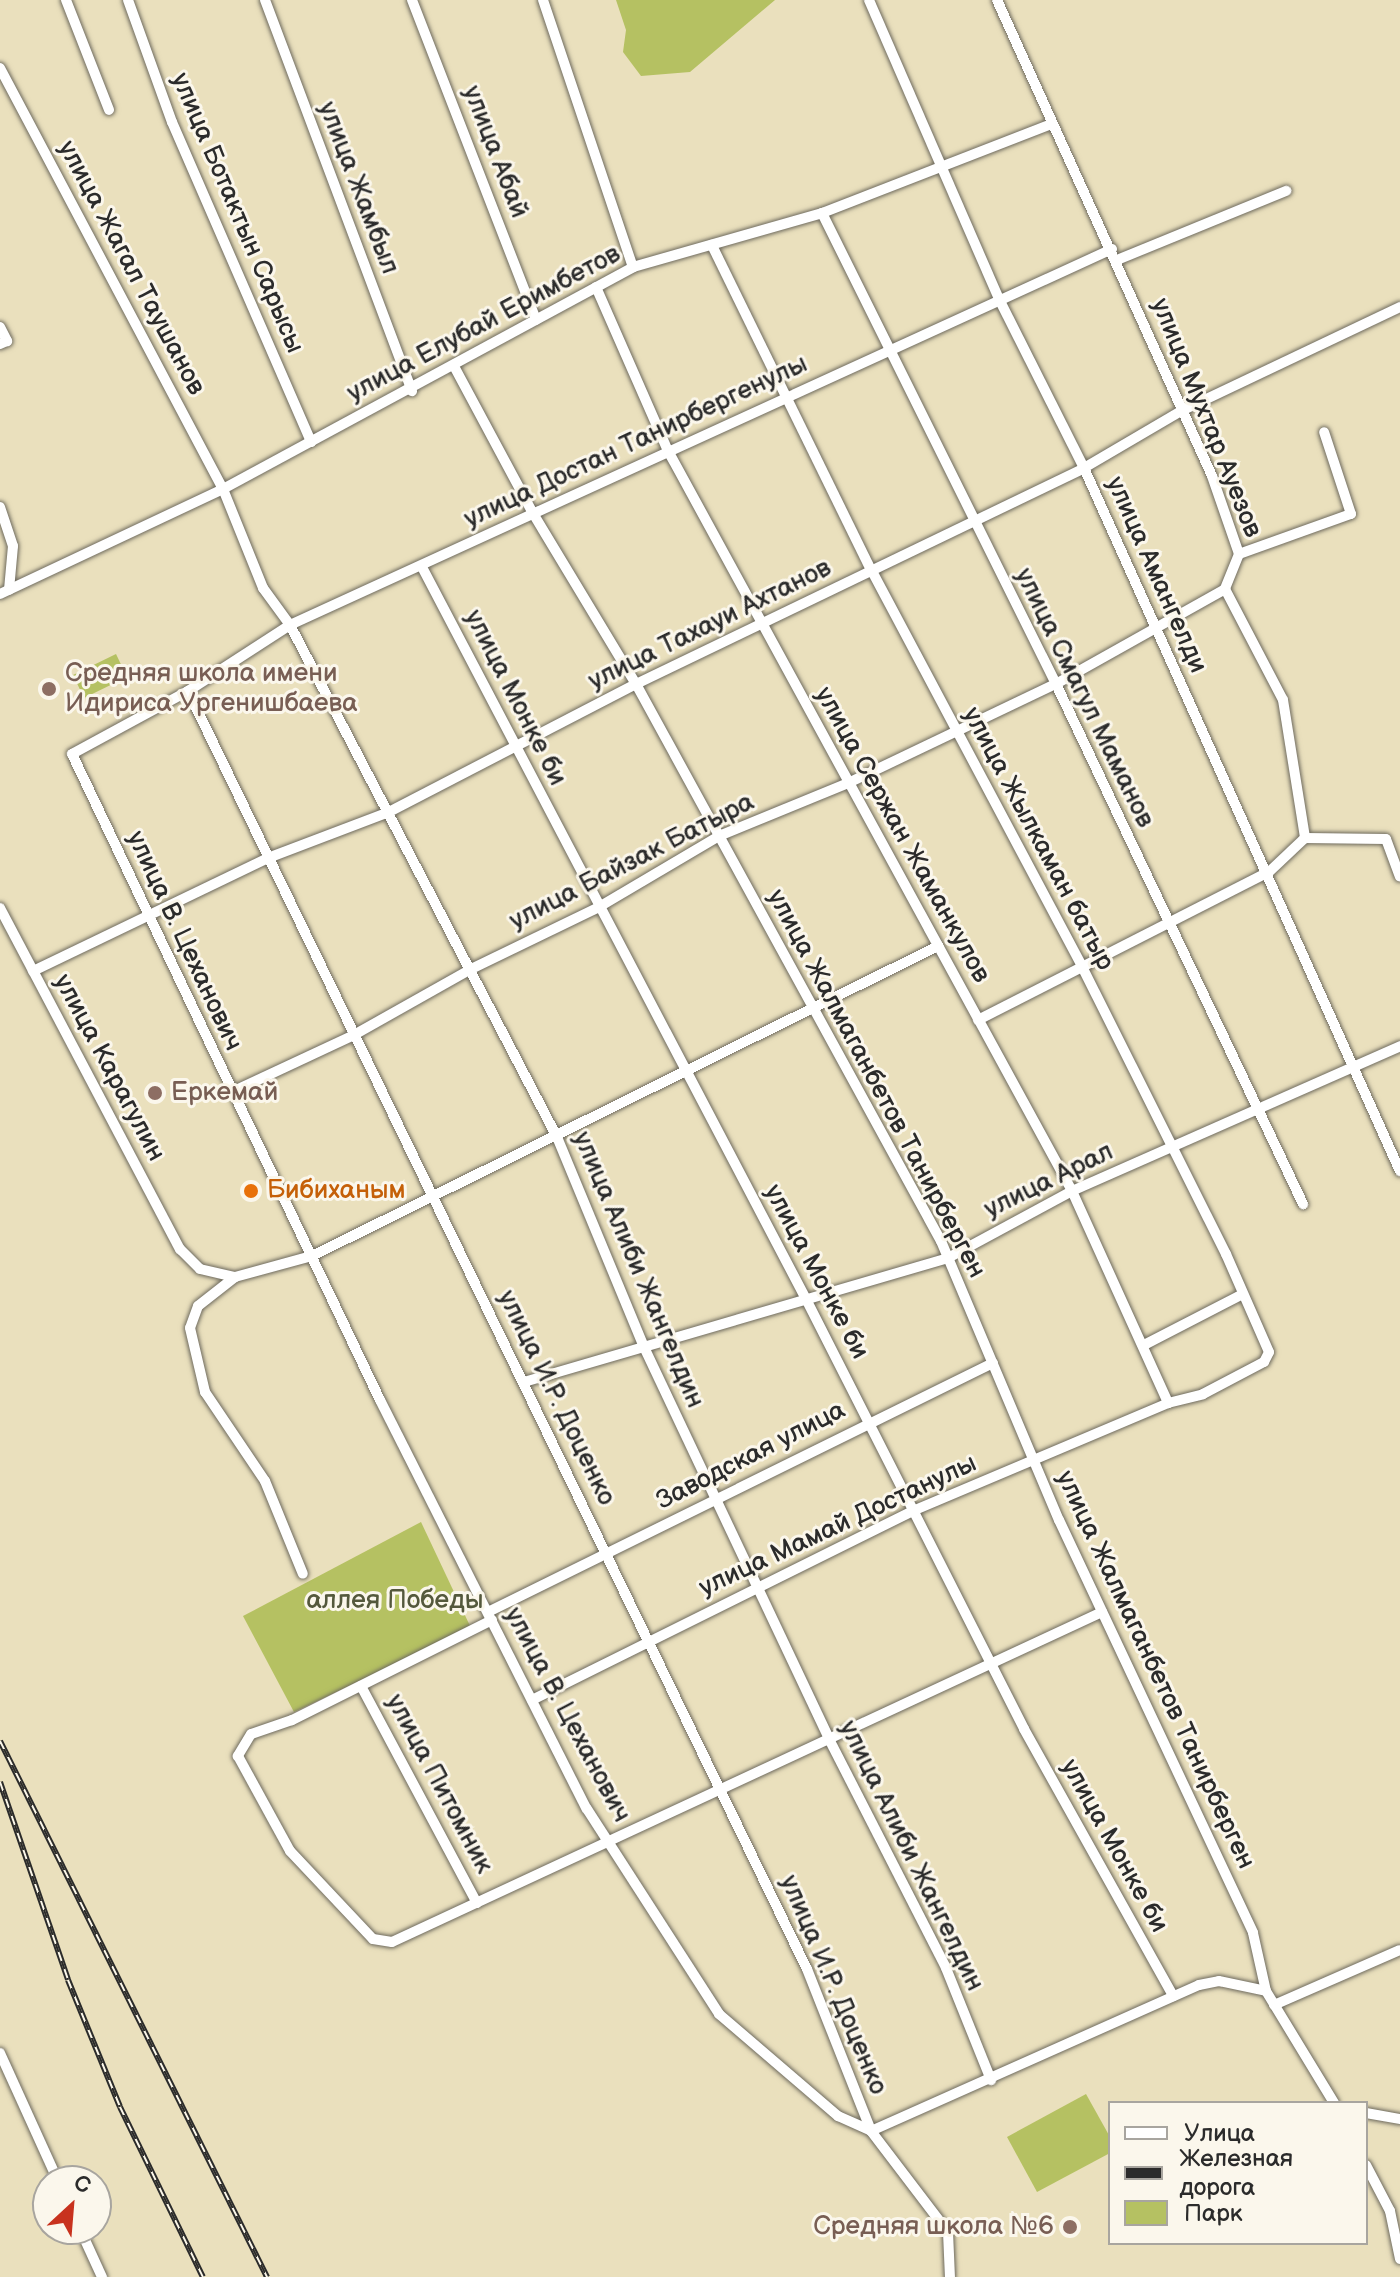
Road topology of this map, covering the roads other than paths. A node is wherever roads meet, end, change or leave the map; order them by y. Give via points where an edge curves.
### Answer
1 (66, 0) edge
2 (128, 0) edge
3 (265, 0) edge
4 (412, 0) edge
5 (543, 0) edge
6 (869, 0) edge
7 (997, 0) edge
8 (0, 68) edge
9 (109, 110) dead end
10 (1052, 124) junction
11 (944, 164) junction
12 (1286, 191) dead end
13 (822, 213) junction
14 (712, 245) junction
15 (1114, 255) junction
16 (633, 267) junction
17 (596, 287) junction
18 (1000, 301) junction
19 (1400, 307) edge
20 (536, 320) junction
21 (0, 327) edge
22 (4, 342) edge
23 (888, 352) junction
24 (455, 368) junction
25 (412, 391) junction
26 (783, 396) junction
27 (1183, 410) junction
28 (1324, 432) dead end
29 (311, 442) junction
30 (667, 449) junction
31 (1084, 468) junction
32 (223, 489) junction
33 (0, 507) edge
34 (531, 510) junction
35 (973, 521) junction
36 (1239, 554) junction
37 (422, 567) junction
38 (871, 570) junction
39 (1225, 589) junction
40 (4, 592) edge
41 (761, 624) junction
42 (290, 625) junction
43 (1154, 625) junction
44 (636, 684) junction
45 (1056, 684) junction
46 (188, 691) junction
47 (954, 729) junction
48 (515, 746) junction
49 (72, 754) joint
50 (848, 783) junction
51 (389, 812) junction
52 (719, 836) junction
53 (1305, 838) junction
54 (268, 858) junction
55 (1269, 872) junction
56 (1400, 877) edge
57 (599, 907) junction
58 (0, 908) edge
59 (148, 918) junction
60 (1168, 925) junction
61 (938, 946) junction
62 (1083, 968) junction
63 (471, 969) junction
64 (33, 971) junction
65 (815, 1011) junction
66 (978, 1020) junction
67 (354, 1035) junction
68 (1400, 1046) edge
69 (1352, 1065) junction
70 (686, 1074) junction
71 (232, 1092) junction
72 (1255, 1109) junction
73 (557, 1137) junction
74 (1169, 1148) junction
75 (1400, 1171) edge
76 (1072, 1191) junction
77 (434, 1197) junction
78 (1303, 1204) dead end
79 (312, 1256) junction
80 (948, 1258) junction
81 (235, 1277) junction
82 (1243, 1294) junction
83 (807, 1301) junction
84 (643, 1345) junction
85 (1144, 1345) junction
86 (993, 1363) junction
87 (524, 1382) junction
88 (1168, 1403) junction
89 (868, 1420) junction
90 (1034, 1461) junction
91 (717, 1502) junction
92 (915, 1510) junction
93 (606, 1553) junction
94 (303, 1574) dead end
95 (758, 1587) junction
96 (1102, 1612) junction
97 (490, 1616) junction
98 (649, 1640) junction
99 (994, 1663) junction
100 (361, 1686) junction
101 (532, 1700) junction
102 (830, 1741) junction
103 (722, 1792) junction
104 (609, 1843) junction
105 (477, 1903) junction
106 (1400, 1950) edge
107 (1266, 1991) junction
108 (1173, 1996) junction
109 (1274, 2005) junction
110 (0, 2053) edge
111 (991, 2080) junction
112 (1333, 2101) edge
113 (1368, 2113) edge
114 (1400, 2119) edge
115 (871, 2131) junction
116 (51, 2165) edge
117 (1368, 2169) edge
118 (87, 2245) edge
119 (1400, 2259) edge
120 (102, 2277) edge
121 (950, 2277) edge

1 - 9 street
2 - 29 street, улица Ботактын Сарысы via 172,122
3 - 25 street, улица Жамбыл
4 - 20 street, улица Абай
5 - 16 street
6 - 11 street, улица Амангелди
7 - 10 street, улица Мухтар Ауезов
8 - 32 street, улица Жагал Таушанов
10 - 11 street, улица Елубай Еримбетов
10 - 15 street, улица Мухтар Ауезов
11 - 13 street, улица Елубай Еримбетов
11 - 18 street, улица Амангелди
12 - 15 street, улица Достан Танирбергенулы
13 - 14 street, улица Елубай Еримбетов
13 - 23 street, улица Смагул Маманов
14 - 16 street, улица Елубай Еримбетов
14 - 26 street, улица Жылкаман батыр
15 - 18 street, улица Достан Танирбергенулы
15 - 27 street, улица Мухтар Ауезов
16 - 17 street, улица Елубай Еримбетов
17 - 20 street, улица Елубай Еримбетов
17 - 30 street, улица Сержан Жаманкулов
18 - 23 street, улица Достан Танирбергенулы
18 - 31 street, улица Амангелди
19 - 27 street, улица Тахауи Ахтанов
20 - 24 street, улица Елубай Еримбетов
21 - 22 street
23 - 26 street, улица Достан Танирбергенулы
23 - 35 street, улица Смагул Маманов
24 - 25 street, улица Елубай Еримбетов
24 - 34 street, улица Жалмаганбетов Танирберген
25 - 29 street, улица Елубай Еримбетов
26 - 30 street, улица Достан Танирбергенулы
26 - 38 street, улица Жылкаман батыр
27 - 31 street, улица Тахауи Ахтанов
27 - 36 street, улица Мухтар Ауезов
28 - 36 street via 1351,514
29 - 32 street, улица Елубай Еримбетов
30 - 34 street, улица Достан Танирбергенулы
30 - 41 street, улица Сержан Жаманкулов
31 - 35 street, улица Тахауи Ахтанов
31 - 43 street, улица Амангелди
32 - 40 street, улица Елубай Еримбетов
32 - 42 street, улица Алиби Жангелдин via 263,588
33 - 40 street via 13,546
34 - 37 street, улица Достан Танирбергенулы
34 - 44 street, улица Жалмаганбетов Танирберген
35 - 38 street, улица Тахауи Ахтанов
35 - 45 street, улица Смагул Маманов
36 - 39 street, улица Мухтар Ауезов
37 - 42 street, улица Достан Танирбергенулы
37 - 48 street, улица Монке би
38 - 41 street, улица Тахауи Ахтанов
38 - 47 street, улица Жылкаман батыр
39 - 43 street, улица Байзак Батыра
39 - 53 street via 1283,700
41 - 44 street, улица Тахауи Ахтанов
41 - 50 street, улица Сержан Жаманкулов
42 - 46 street, улица Достан Танирбергенулы
42 - 51 street, улица Алиби Жангелдин
43 - 45 street, улица Байзак Батыра
43 - 55 street, улица Амангелди
44 - 48 street, улица Тахауи Ахтанов
44 - 52 street, улица Жалмаганбетов Танирберген
45 - 47 street, улица Байзак Батыра
45 - 60 street, улица Смагул Маманов
46 - 49 street, улица Достан Танирбергенулы
46 - 54 street, улица И.Р. Доценко
47 - 50 street, улица Байзак Батыра
47 - 62 street, улица Жылкаман батыр
48 - 51 street, улица Тахауи Ахтанов
48 - 57 street, улица Монке би
49 - 59 street, улица В. Цеханович
50 - 52 street, улица Байзак Батыра
50 - 61 street, улица Сержан Жаманкулов
51 - 54 street, улица Тахауи Ахтанов
51 - 63 street, улица Алиби Жангелдин
52 - 57 street, улица Байзак Батыра
52 - 65 street, улица Жалмаганбетов Танирберген
53 - 55 street
53 - 56 street via 1386,839
54 - 59 street, улица Тахауи Ахтанов
54 - 67 street, улица И.Р. Доценко
55 - 60 street
55 - 69 street, улица Амангелди
57 - 63 street, улица Байзак Батыра
57 - 70 street, улица Монке би
58 - 64 street, улица Карагулин
59 - 64 street, улица Тахауи Ахтанов
59 - 71 street, улица В. Цеханович
60 - 62 street
60 - 72 street, улица Смагул Маманов
61 - 65 street
61 - 66 street, улица Сержан Жаманкулов
62 - 66 street
62 - 74 street, улица Жылкаман батыр
63 - 67 street, улица Байзак Батыра
63 - 73 street, улица Алиби Жангелдин
64 - 81 street, улица Карагулин via 180,1249 200,1269
65 - 70 street
65 - 80 street, улица Жалмаганбетов Танирберген
66 - 76 street, улица Сержан Жаманкулов
67 - 71 street, улица Байзак Батыра
67 - 77 street, улица И.Р. Доценко
68 - 69 street, улица Арал
69 - 72 street, улица Арал
69 - 75 street, улица Амангелди
70 - 73 street
70 - 83 street, улица Монке би
71 - 79 street, улица В. Цеханович
72 - 74 street, улица Арал
72 - 78 street, улица Смагул Маманов
73 - 77 street
73 - 84 street, улица Алиби Жангелдин
74 - 76 street, улица Арал
74 - 82 street, улица Жылкаман батыр
76 - 80 street, улица Арал
76 - 85 street, улица Сержан Жаманкулов
77 - 79 street
77 - 87 street, улица И.Р. Доценко
79 - 81 street
79 - 97 street, улица В. Цеханович
80 - 83 street, улица Арал
80 - 86 street, улица Жалмаганбетов Танирберген
81 - 94 street via 198,1306 190,1328 205,1392 265,1481
82 - 85 street
82 - 88 street, улица Жылкаман батыр via 1269,1352 1264,1362 1203,1394
83 - 84 street, улица Арал
83 - 89 street, улица Монке би
84 - 87 street, улица Арал
84 - 91 street, улица Алиби Жангелдин
85 - 88 street, улица Сержан Жаманкулов
86 - 89 street, Заводская улица
86 - 90 street, улица Жалмаганбетов Танирберген
87 - 93 street, улица И.Р. Доценко
88 - 90 street, улица Мамай Достанулы
89 - 91 street, Заводская улица
89 - 92 street, улица Монке би
90 - 92 street, улица Мамай Достанулы
90 - 96 street, улица Жалмаганбетов Танирберген
91 - 93 street, Заводская улица
91 - 95 street, улица Алиби Жангелдин
92 - 95 street, улица Мамай Достанулы
92 - 99 street, улица Монке би
93 - 97 street, Заводская улица
93 - 98 street, улица И.Р. Доценко
95 - 98 street, улица Мамай Достанулы
95 - 102 street, улица Алиби Жангелдин
96 - 99 street
96 - 107 street, улица Жалмаганбетов Танирберген via 1253,1933
97 - 100 street, Заводская улица
97 - 101 street, улица В. Цеханович
98 - 101 street, улица Мамай Достанулы
98 - 103 street, улица И.Р. Доценко
99 - 102 street
99 - 108 street, улица Монке би via 1024,1729
100 - 105 street, улица Питомник
100 - 105 street, Заводская улица via 251,1734 238,1756 290,1851 373,1939 392,1942
101 - 104 street, улица В. Цеханович
102 - 103 street
102 - 111 street, улица Алиби Жангелдин via 946,1968
103 - 104 street
103 - 115 street, улица И.Р. Доценко via 807,1969
104 - 105 street
104 - 115 street, улица В. Цеханович via 719,2014 825,2107
106 - 109 street
107 - 108 street via 1219,1981
107 - 109 street, улица Жалмаганбетов Танирберген
108 - 111 street
109 - 112 street, улица Жалмаганбетов Танирберген
110 - 116 street
111 - 115 street
113 - 114 street
115 - 121 street via 948,2232
117 - 119 street via 1390,2211
118 - 120 street

